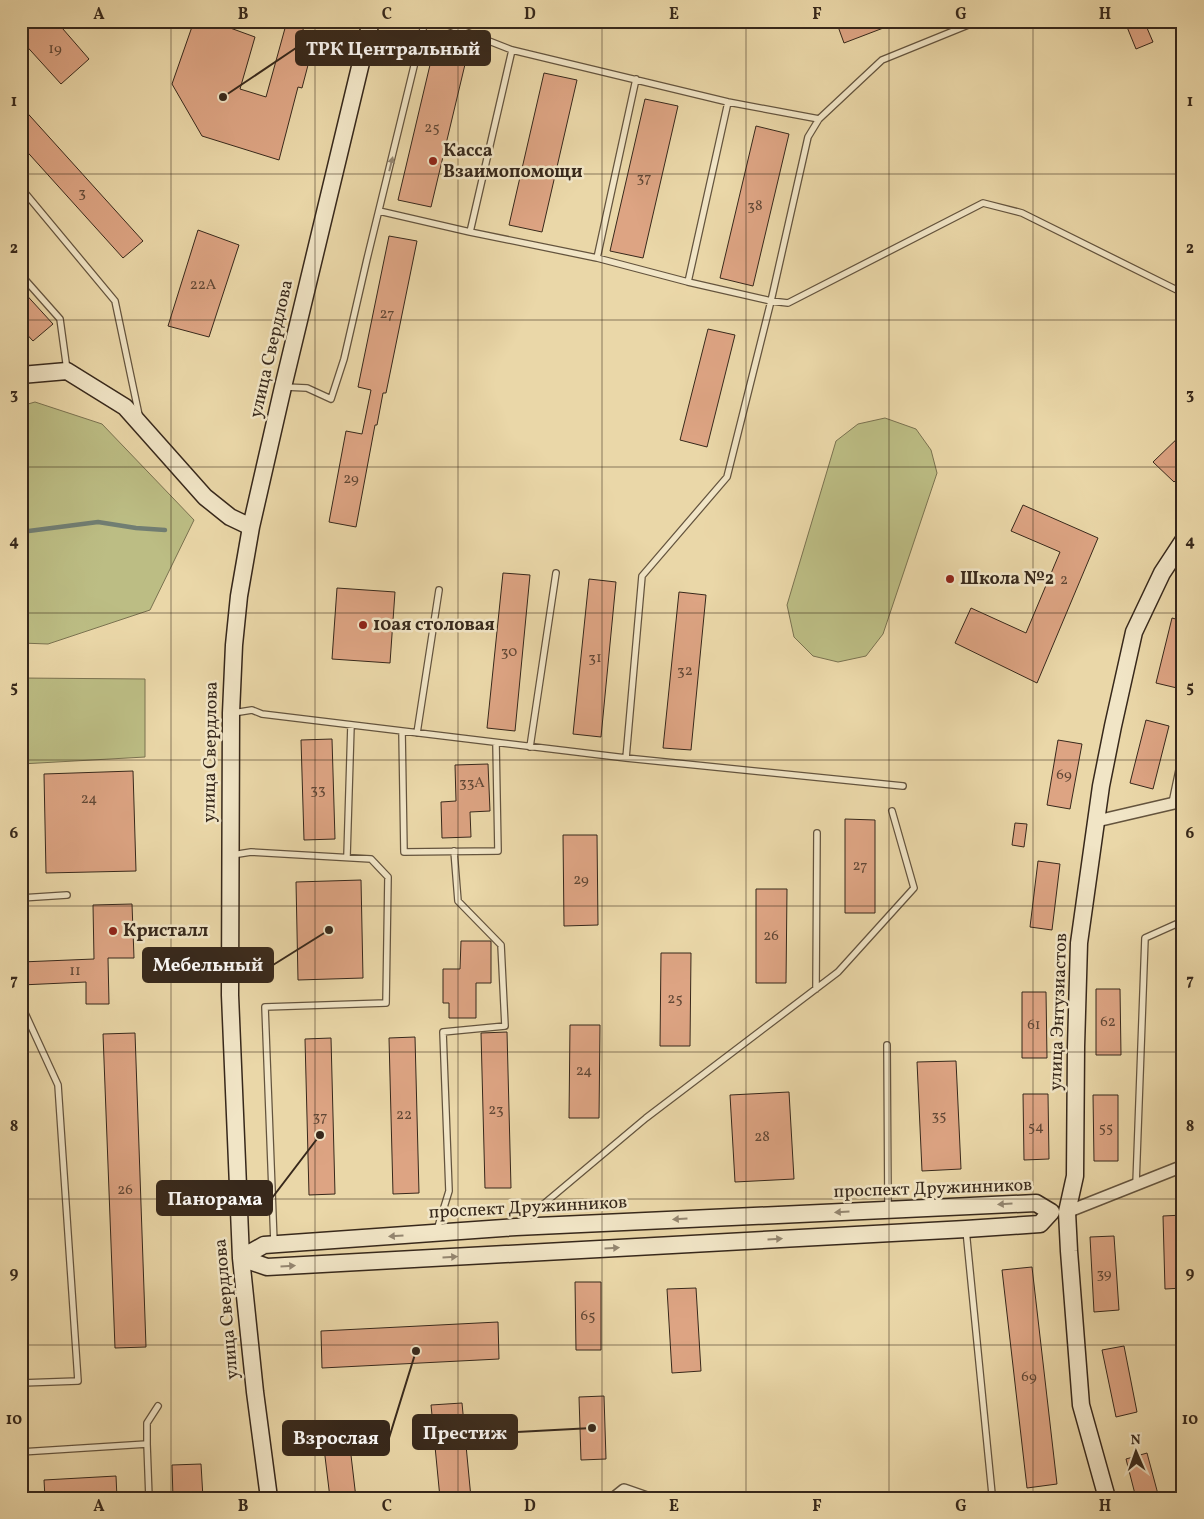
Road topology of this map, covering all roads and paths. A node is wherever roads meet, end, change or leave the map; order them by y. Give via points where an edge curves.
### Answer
1 (371, 21) edge
2 (425, 21) edge
3 (438, 21) edge
4 (978, 21) edge
5 (512, 50) junction
6 (636, 79) junction
7 (728, 102) junction
8 (819, 120) junction
9 (21, 188) edge
10 (379, 211) junction
11 (470, 232) junction
12 (597, 258) junction
13 (21, 275) edge
14 (688, 282) junction
15 (1183, 293) edge
16 (771, 301) junction
17 (68, 371) junction
18 (21, 375) edge
19 (283, 387) junction
20 (141, 424) junction
21 (251, 527) junction
22 (1183, 541) edge
23 (556, 573) dead end
24 (439, 590) dead end
25 (230, 713) junction
26 (351, 725) junction
27 (402, 732) junction
28 (417, 733) junction
29 (496, 743) junction
30 (530, 747) junction
31 (1183, 751) edge
32 (626, 758) junction
33 (903, 786) dead end
34 (1178, 802) edge
35 (892, 811) dead end
36 (1098, 821) junction
37 (817, 833) dead end
38 (454, 851) junction
39 (230, 855) junction
40 (347, 856) junction
41 (67, 896) dead end
42 (21, 898) edge
43 (1183, 921) edge
44 (816, 988) junction
45 (21, 1011) edge
46 (887, 1045) dead end
47 (1183, 1166) edge
48 (1136, 1185) junction
49 (888, 1210) junction
50 (1051, 1212) junction
51 (1068, 1212) junction
52 (516, 1227) junction
53 (966, 1229) junction
54 (436, 1233) junction
55 (274, 1244) junction
56 (240, 1258) junction
57 (21, 1383) edge
58 (158, 1406) dead end
59 (147, 1444) junction
60 (21, 1452) edge
61 (149, 1498) edge
62 (269, 1498) edge
63 (614, 1498) edge
64 (647, 1498) edge
65 (996, 1498) edge
66 (1107, 1498) edge

1 - 19 street, улица Свердлова
10 -> 2 lane
3 - 5 lane
4 - 8 lane via 882,60
5 - 6 lane
5 - 11 lane
6 - 7 lane
6 - 12 lane
7 - 8 lane
7 - 14 lane
8 - 16 lane via 808,137
9 - 20 lane via 115,301
10 - 11 lane
10 - 19 lane via 344,359 331,399 306,388
11 - 12 lane
12 - 14 lane
13 - 17 lane via 60,319
14 - 16 lane
15 - 16 lane via 1022,214 983,203 788,303
16 - 32 lane via 727,477 642,576
17 - 18 street
17 - 20 street via 125,407
19 - 21 street, улица Свердлова
20 - 21 street via 205,497 230,517
21 - 25 street, улица Свердлова via 236,625
22 - 36 street, улица Энтузиастов via 1162,573 1134,632 1101,786
23 - 30 lane
24 - 28 lane
25 - 26 lane via 252,710
25 - 39 street, улица Свердлова
26 - 27 lane
26 - 40 lane
27 - 28 lane
27 - 38 lane via 404,852
28 - 29 lane
29 - 30 lane
29 - 38 lane via 498,851
30 - 32 lane
31 - 34 lane
32 - 33 lane
34 - 36 street
35 - 44 lane via 914,888 838,972
36 - 51 street, улица Энтузиастов via 1080,943 1075,1176
37 - 44 lane
38 - 54 lane via 458,901 500,945 505,1026 443,1032 449,1191
39 - 40 lane via 251,852
39 - 56 street, улица Свердлова via 230,995
40 - 55 lane via 370,859 388,877 386,1003 264,1007
41 - 42 lane
43 - 48 lane via 1145,938
44 - 52 lane via 646,1118
45 - 57 lane via 24,1011 58,1085 78,1380
46 - 49 lane
47 - 48 street
48 - 51 street
50 -> 49 street, проспект Дружинников via 1036,1203
49 -> 52 street, проспект Дружинников
50 - 51 street
50 - 53 street, проспект Дружинников via 1040,1224
51 - 66 street, улица Энтузиастов via 1081,1405
52 - 54 street, проспект Дружинников
56 -> 53 street, проспект Дружинников via 267,1267
53 - 65 lane via 992,1494
54 -> 55 street, проспект Дружинников
55 - 56 street, проспект Дружинников via 264,1245
56 - 62 street, улица Свердлова
58 - 59 lane via 147,1423
59 - 60 lane
59 - 61 lane
63 - 64 street via 624,1490

